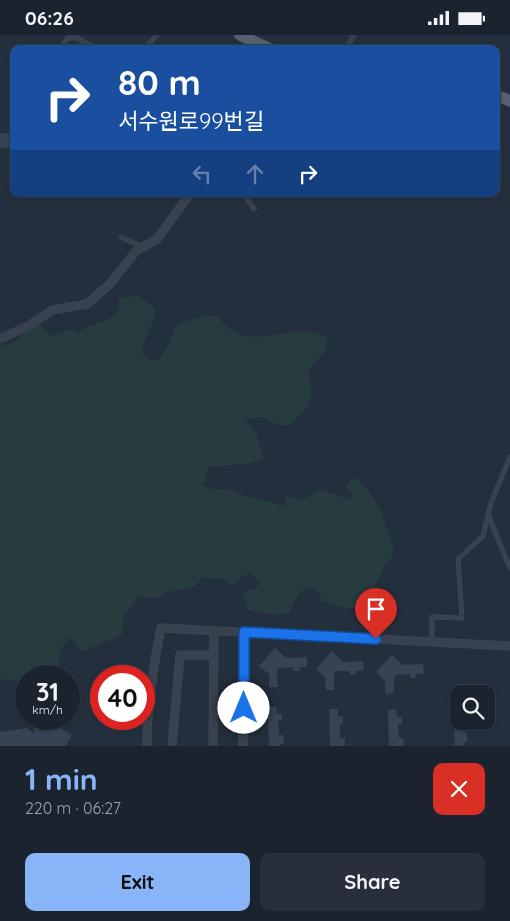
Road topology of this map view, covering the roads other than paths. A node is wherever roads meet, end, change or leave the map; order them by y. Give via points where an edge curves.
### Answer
1 (157, 35) edge
2 (240, 35) edge
3 (63, 45) edge
4 (90, 45) edge
5 (148, 45) edge
6 (261, 45) edge
7 (188, 197) edge
8 (246, 197) edge
9 (254, 209) dead end
10 (122, 237) dead end
11 (157, 239) junction
12 (0, 339) edge
13 (510, 457) edge
14 (488, 516) junction
15 (510, 568) edge
16 (214, 630) junction
17 (244, 632) junction
18 (432, 642) junction
19 (510, 646) edge
20 (214, 655) junction
21 (147, 746) edge
22 (172, 746) edge
23 (213, 746) edge
24 (243, 746) edge

1 - 5 lane
2 - 6 main road
3 - 4 lane via 68,39 77,38
7 - 11 street
8 - 9 lane
10 - 11 lane via 140,246
11 - 12 street via 136,251 110,284 86,304 52,310
13 - 14 lane
14 - 15 lane
14 - 18 lane via 483,537 458,559 462,618 432,617
16 - 17 street
16 - 20 street
16 - 21 street via 161,628 149,696
17 - 18 street
17 - 24 street
18 - 19 street
20 - 22 street via 180,655
20 - 23 street

